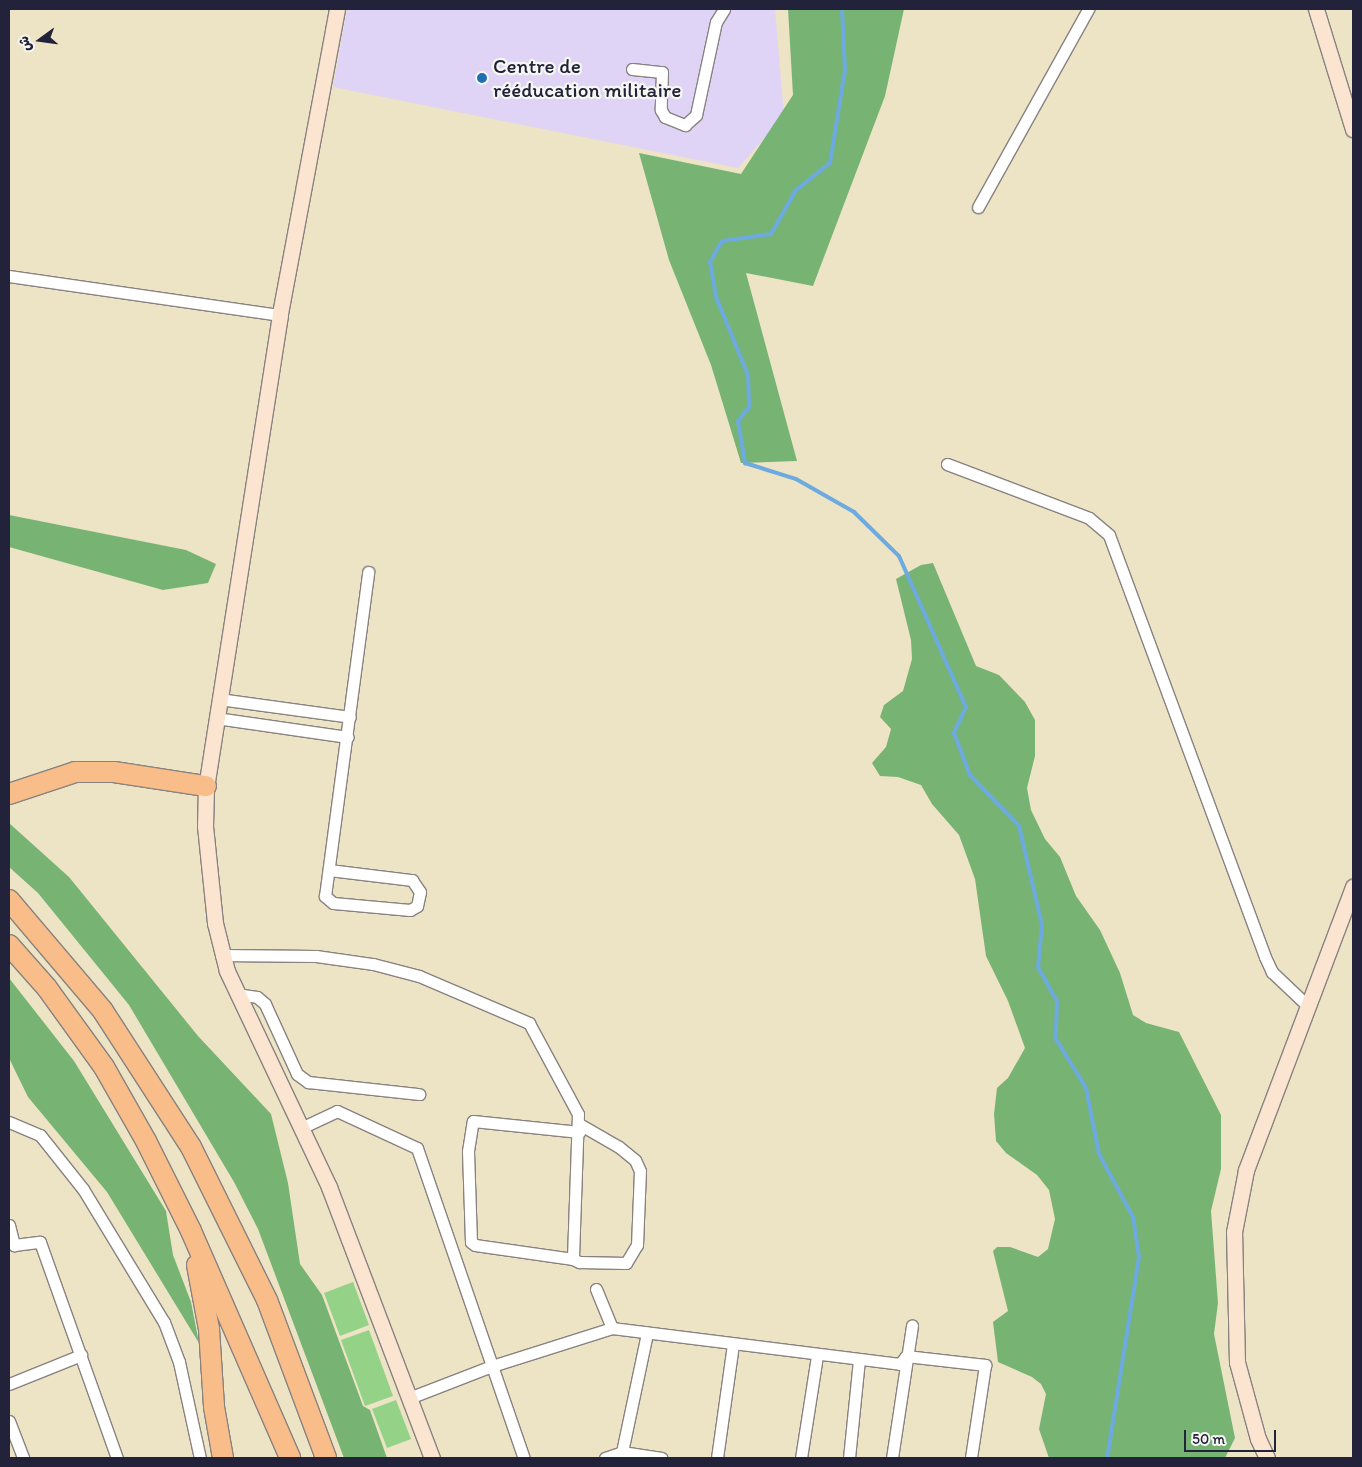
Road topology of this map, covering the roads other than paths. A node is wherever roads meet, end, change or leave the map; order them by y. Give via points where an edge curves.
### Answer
1 (337, 9) edge
2 (724, 9) edge
3 (1088, 9) edge
4 (1316, 9) edge
5 (632, 69) dead end
6 (1353, 129) edge
7 (978, 207) dead end
8 (9, 276) edge
9 (280, 315) junction
10 (947, 464) dead end
11 (368, 572) dead end
12 (219, 699) junction
13 (350, 716) junction
14 (216, 718) junction
15 (348, 737) junction
16 (206, 786) junction
17 (9, 794) edge
18 (329, 870) junction
19 (1353, 887) edge
20 (9, 900) edge
21 (9, 945) edge
22 (221, 955) junction
23 (236, 994) junction
24 (1308, 1006) junction
25 (419, 1094) dead end
26 (9, 1122) edge
27 (301, 1128) junction
28 (579, 1128) junction
29 (9, 1225) edge
30 (191, 1231) junction
31 (573, 1259) junction
32 (596, 1289) dead end
33 (912, 1326) dead end
34 (612, 1328) junction
35 (647, 1333) junction
36 (733, 1344) junction
37 (81, 1356) junction
38 (817, 1356) junction
39 (906, 1356) junction
40 (859, 1360) junction
41 (492, 1366) junction
42 (9, 1384) edge
43 (409, 1398) junction
44 (9, 1421) edge
45 (622, 1452) junction
46 (23, 1458) edge
47 (117, 1458) edge
48 (200, 1458) edge
49 (223, 1458) edge
50 (290, 1458) edge
51 (326, 1458) edge
52 (432, 1458) edge
53 (524, 1458) edge
54 (605, 1458) edge
55 (662, 1458) edge
56 (717, 1458) edge
57 (801, 1458) edge
58 (849, 1458) edge
59 (892, 1458) edge
60 (971, 1458) edge
61 (1267, 1458) edge

1 - 9 main road
2 - 5 street via 716,22 696,115 685,125 665,117 660,110 662,72
3 - 7 street
4 - 6 main road
8 - 9 street
9 - 12 main road
10 - 24 street via 1089,518 1109,536 1265,957 1272,972
11 - 13 street
12 - 13 street
12 - 14 main road
13 - 15 street
14 - 15 street
14 - 16 main road
15 - 18 street
16 - 17 highway via 114,772 75,772
16 - 22 main road via 206,843
18 - 18 street via 325,896 328,902 410,910 417,906 420,892 412,880
19 - 24 main road
20 - 51 highway via 103,1011 190,1147 267,1300
21 - 30 highway via 47,988 104,1067
22 - 23 main road
22 - 28 street via 316,956 373,964 419,976 529,1023 572,1102
23 - 25 street via 257,998 265,1004 298,1074 308,1082
23 - 27 main road
24 - 61 main road via 1246,1170 1234,1232 1237,1362 1258,1438
26 - 48 street via 40,1135 83,1189 160,1314 179,1362
27 - 41 street via 337,1111 417,1148
27 - 43 main road via 329,1187
28 - 31 street
28 - 31 street via 635,1160 641,1186 637,1245 631,1258 626,1263 579,1262
28 - 31 street via 473,1121 468,1151 471,1242
29 - 37 street via 14,1244 40,1242
30 - 49 highway via 209,1329 214,1407
30 - 50 highway
32 - 34 street
33 - 39 street
34 - 35 street
34 - 41 street
35 - 36 street
35 - 45 street
36 - 38 street
36 - 56 street
37 - 42 street
37 - 47 street
38 - 40 street
38 - 57 street
39 - 40 street via 900,1364
39 - 59 street
39 - 60 street via 985,1365
40 - 58 street
41 - 43 street
41 - 53 street
43 - 52 main road
44 - 46 street
45 - 54 street
45 - 55 street

